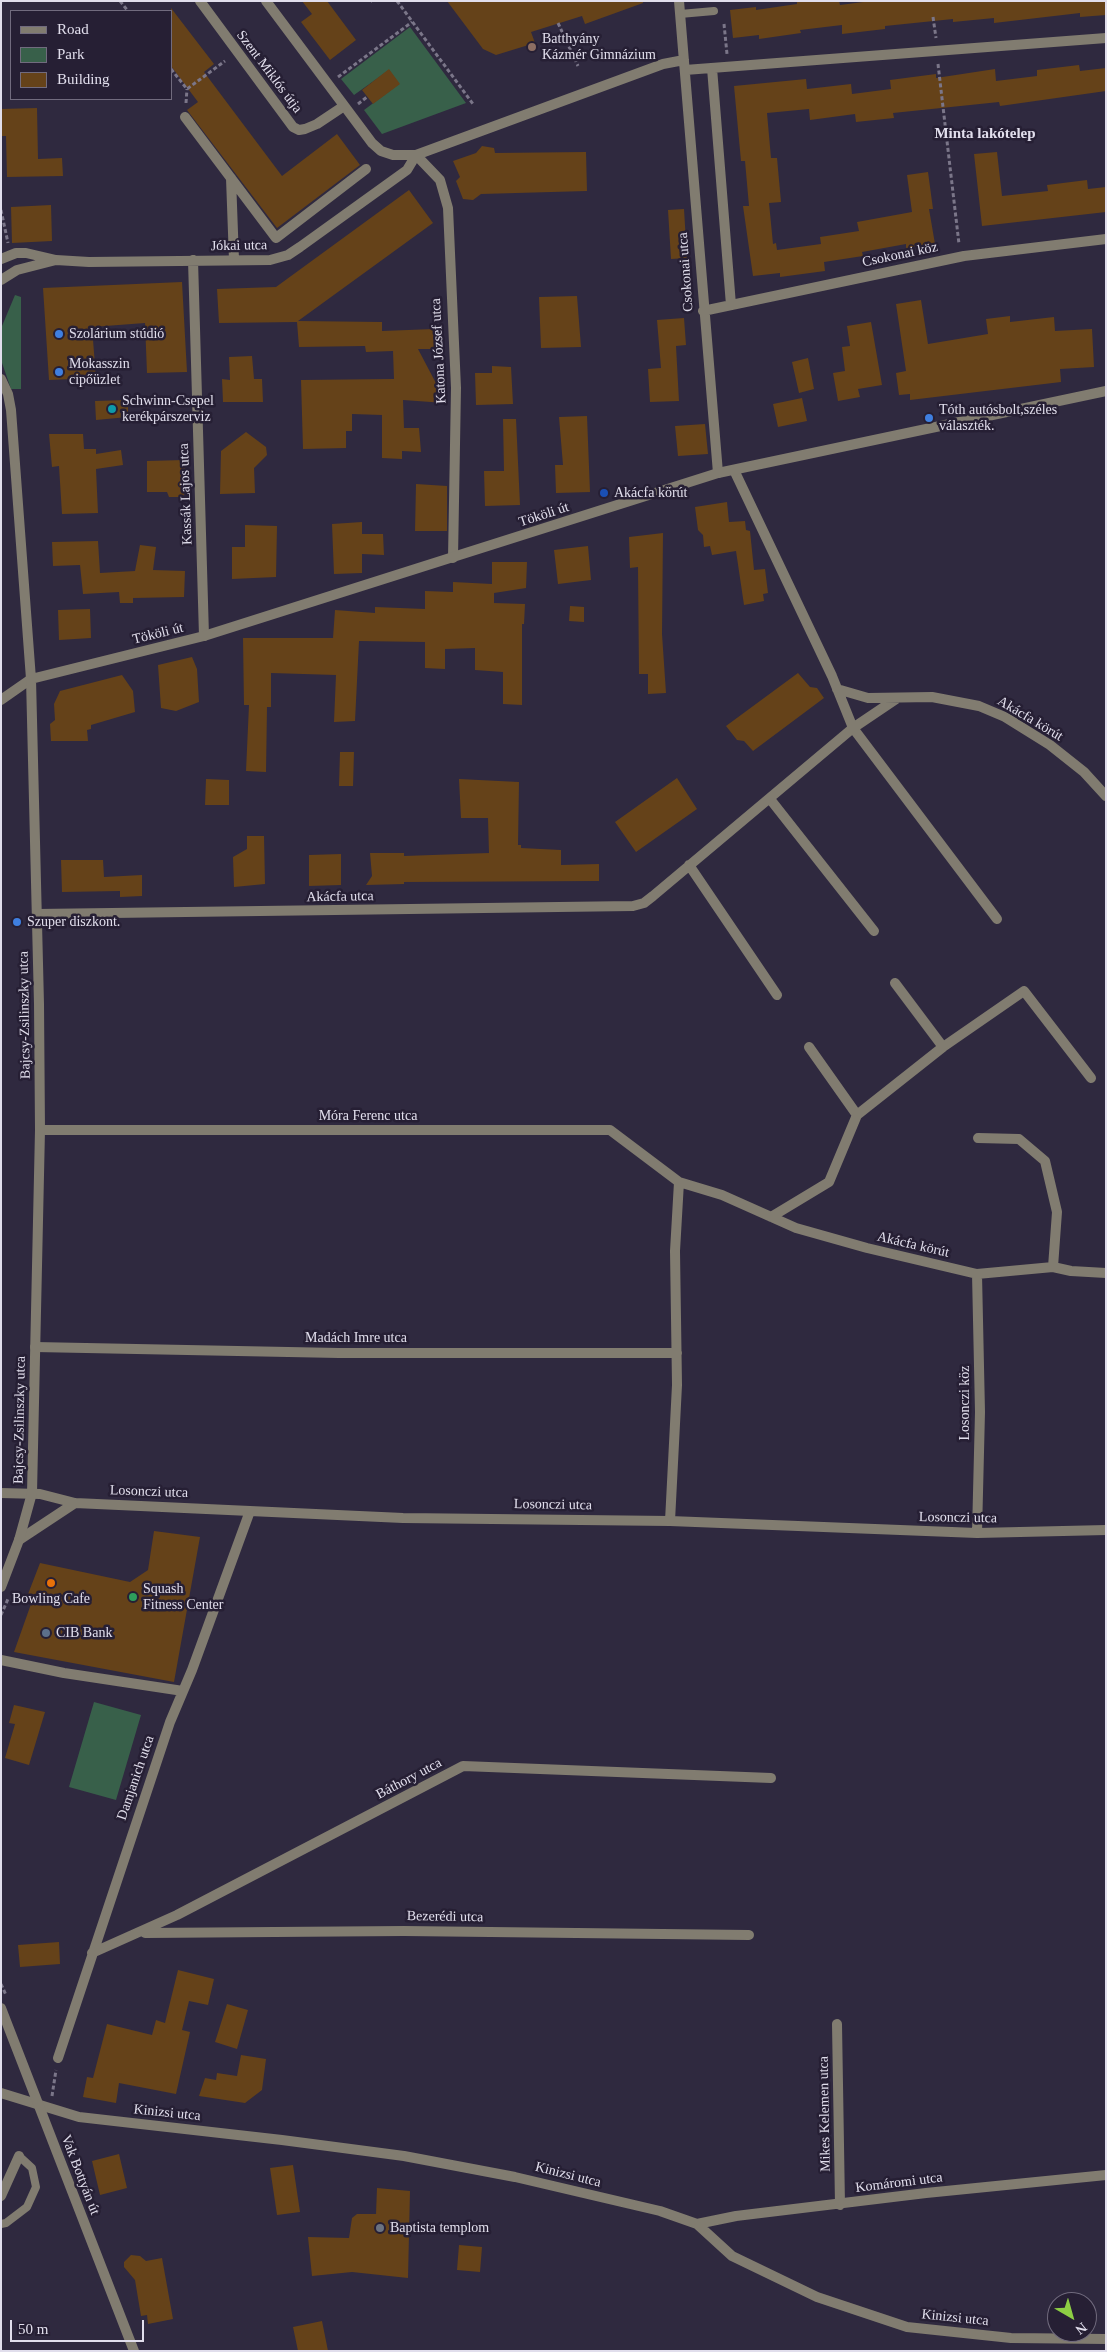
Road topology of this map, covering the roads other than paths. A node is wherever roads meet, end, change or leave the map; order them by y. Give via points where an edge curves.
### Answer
1 (200, 1) edge
2 (266, 1) edge
3 (679, 1) edge
4 (714, 11) dead end
5 (680, 14) junction
6 (1106, 38) edge
7 (685, 65) junction
8 (712, 68) junction
9 (344, 106) junction
10 (185, 117) dead end
11 (416, 155) junction
12 (366, 169) dead end
13 (231, 178) junction
14 (1106, 239) edge
15 (1, 258) edge
16 (56, 260) junction
17 (193, 260) junction
18 (234, 260) junction
19 (1, 280) edge
20 (731, 305) junction
21 (703, 311) junction
22 (2, 380) edge
23 (1106, 391) edge
24 (734, 470) junction
25 (718, 473) junction
26 (453, 558) junction
27 (204, 636) junction
28 (31, 679) junction
29 (838, 689) junction
30 (896, 699) junction
31 (1, 700) edge
32 (853, 728) junction
33 (1106, 796) edge
34 (770, 799) junction
35 (688, 865) junction
36 (644, 903) joint
37 (36, 914) junction
38 (997, 919) dead end
39 (874, 931) dead end
40 (895, 983) dead end
41 (777, 995) dead end
42 (808, 1047) dead end
43 (944, 1047) junction
44 (1091, 1078) dead end
45 (857, 1115) junction
46 (40, 1130) junction
47 (978, 1138) dead end
48 (679, 1182) junction
49 (771, 1217) junction
50 (1053, 1267) junction
51 (1106, 1273) edge
52 (976, 1274) junction
53 (35, 1347) junction
54 (677, 1352) junction
55 (4, 1493) edge
56 (32, 1493) junction
57 (75, 1503) junction
58 (250, 1511) junction
59 (670, 1521) junction
60 (1106, 1530) edge
61 (977, 1533) junction
62 (20, 1540) junction
63 (1, 1587) edge
64 (1, 1660) edge
65 (183, 1691) junction
66 (771, 1778) dead end
67 (141, 1933) junction
68 (749, 1935) dead end
69 (92, 1953) junction
70 (1, 2008) edge
71 (837, 2024) dead end
72 (58, 2058) road end
73 (1, 2093) edge
74 (39, 2106) junction
75 (19, 2156) joint
76 (1106, 2175) edge
77 (1, 2196) edge
78 (840, 2205) junction
79 (1, 2224) edge
80 (697, 2224) junction
81 (1106, 2339) edge
82 (134, 2351) edge

1 - 9 street, Szent Miklós útja via 293,127 305,129
2 - 9 street
3 - 5 street, Csokonai utca
4 - 5 lane
5 - 7 street, Csokonai utca
6 - 8 street
7 - 8 street
7 - 11 street via 663,64
7 - 21 street, Csokonai utca
8 - 20 street
9 - 11 street via 381,151 399,156
10 - 13 street
11 - 18 street, Jókai utca via 407,170 288,255 270,260
11 - 26 street, Katona József utca via 440,180 448,208 456,388
12 - 13 street via 276,238
13 - 18 street
14 - 20 street, Csokonai köz via 964,256
15 - 16 street, Jókai utca via 26,253
16 - 17 street, Jókai utca
16 - 19 street, Jókai utca via 17,270
17 - 18 street, Jókai utca
17 - 27 street, Kassák Lajos utca
20 - 21 street, Csokonai köz
21 - 25 street, Csokonai utca
22 - 28 street, Bajcsy-Zsilinszky utca via 11,410
23 - 24 street, Tököli út
24 - 25 street, Tököli út
24 - 29 street
25 - 26 street, Tököli út
26 - 27 street, Tököli út
27 - 28 street, Tököli út
28 - 31 street, Tököli út
28 - 37 street, Bajcsy-Zsilinszky utca
29 - 30 street, Akácfa körút via 868,698
29 - 32 street
30 - 32 street, Akácfa körút
30 - 33 street, Akácfa körút via 932,696 979,706 1005,718 1050,745 1084,772
32 - 34 street, Akácfa körút
32 - 38 street
34 - 35 street, Akácfa körút
34 - 39 street
35 - 36 street, Akácfa körút
35 - 41 street
36 - 37 street, Akácfa utca via 632,906 495,909
37 - 46 street, Bajcsy-Zsilinszky utca
40 - 43 street
42 - 45 street
43 - 44 street via 1024,991
43 - 45 street
45 - 49 street via 829,1182
46 - 48 street, Móra Ferenc utca via 610,1130
46 - 53 street, Bajcsy-Zsilinszky utca
47 - 50 street via 1019,1138 1045,1161 1057,1212
48 - 49 street, Akácfa körút via 715,1193
48 - 54 street via 675,1252
49 - 52 street, Akácfa körút via 796,1228 858,1246
50 - 51 street, Akácfa körút
50 - 52 street, Akácfa körút
52 - 61 street, Losonczi köz via 980,1412
53 - 54 street, Madách Imre utca via 339,1353
53 - 56 street, Bajcsy-Zsilinszky utca
54 - 59 street
55 - 56 street, Losonczi utca
56 - 57 street, Losonczi utca
56 - 62 street, Bajcsy-Zsilinszky utca
57 - 58 street, Losonczi utca
57 - 62 street
58 - 59 street, Losonczi utca via 403,1518
58 - 65 street, Damjanich utca
59 - 61 street, Losonczi utca
60 - 61 street, Losonczi utca
62 - 63 street, Bajcsy-Zsilinszky utca
64 - 65 street
65 - 69 street, Damjanich utca
66 - 67 street, Báthory utca via 463,1766
67 - 68 street, Bezerédi utca via 404,1931
67 - 69 street, Báthory utca
69 - 72 street, Damjanich utca
70 - 74 street, Vak Bottyán út
71 - 78 street, Mikes Kelemen utca
73 - 74 street, Kinizsi utca
74 - 80 street, Kinizsi utca via 79,2117 404,2156 515,2176 660,2211
74 - 82 street, Vak Bottyán út
75 - 77 street
75 - 79 lane via 32,2168 36,2187 26,2207
76 - 78 street, Komáromi utca
78 - 80 street, Komáromi utca via 736,2216
80 - 81 street, Kinizsi utca via 732,2256 817,2297 908,2327 1011,2338

